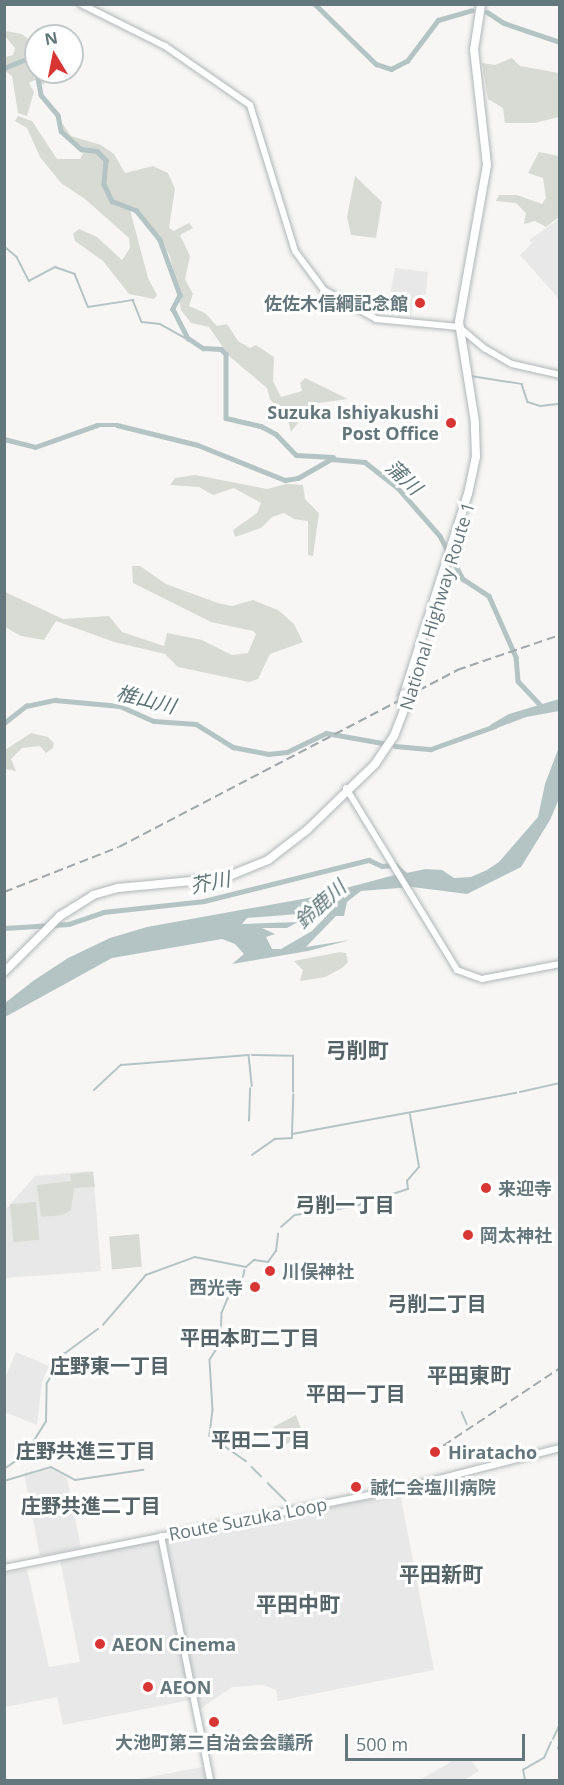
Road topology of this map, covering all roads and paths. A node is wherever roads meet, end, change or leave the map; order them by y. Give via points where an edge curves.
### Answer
1 (81, 4) edge
2 (483, 4) edge
3 (461, 329) junction
4 (560, 375) edge
5 (347, 790) junction
6 (560, 964) edge
7 (4, 970) edge
8 (560, 1448) edge
9 (162, 1536) junction
10 (4, 1568) edge
11 (210, 1780) edge

1 - 3 main road via 165,46 250,105 296,251 324,290 376,318
2 - 3 highway, National Highway Route 1 via 474,50 487,165 461,300
3 - 4 main road via 512,364
3 - 5 highway, National Highway Route 1 via 479,435 478,465 406,696 383,754
5 - 6 main road via 457,970 476,979
5 - 7 highway, National Highway Route 1 via 288,846 250,870 212,880 152,883 101,892 62,913
8 - 9 main road, Route Suzuka Loop via 423,1484
9 - 10 main road, Route Suzuka Loop
9 - 11 main road

